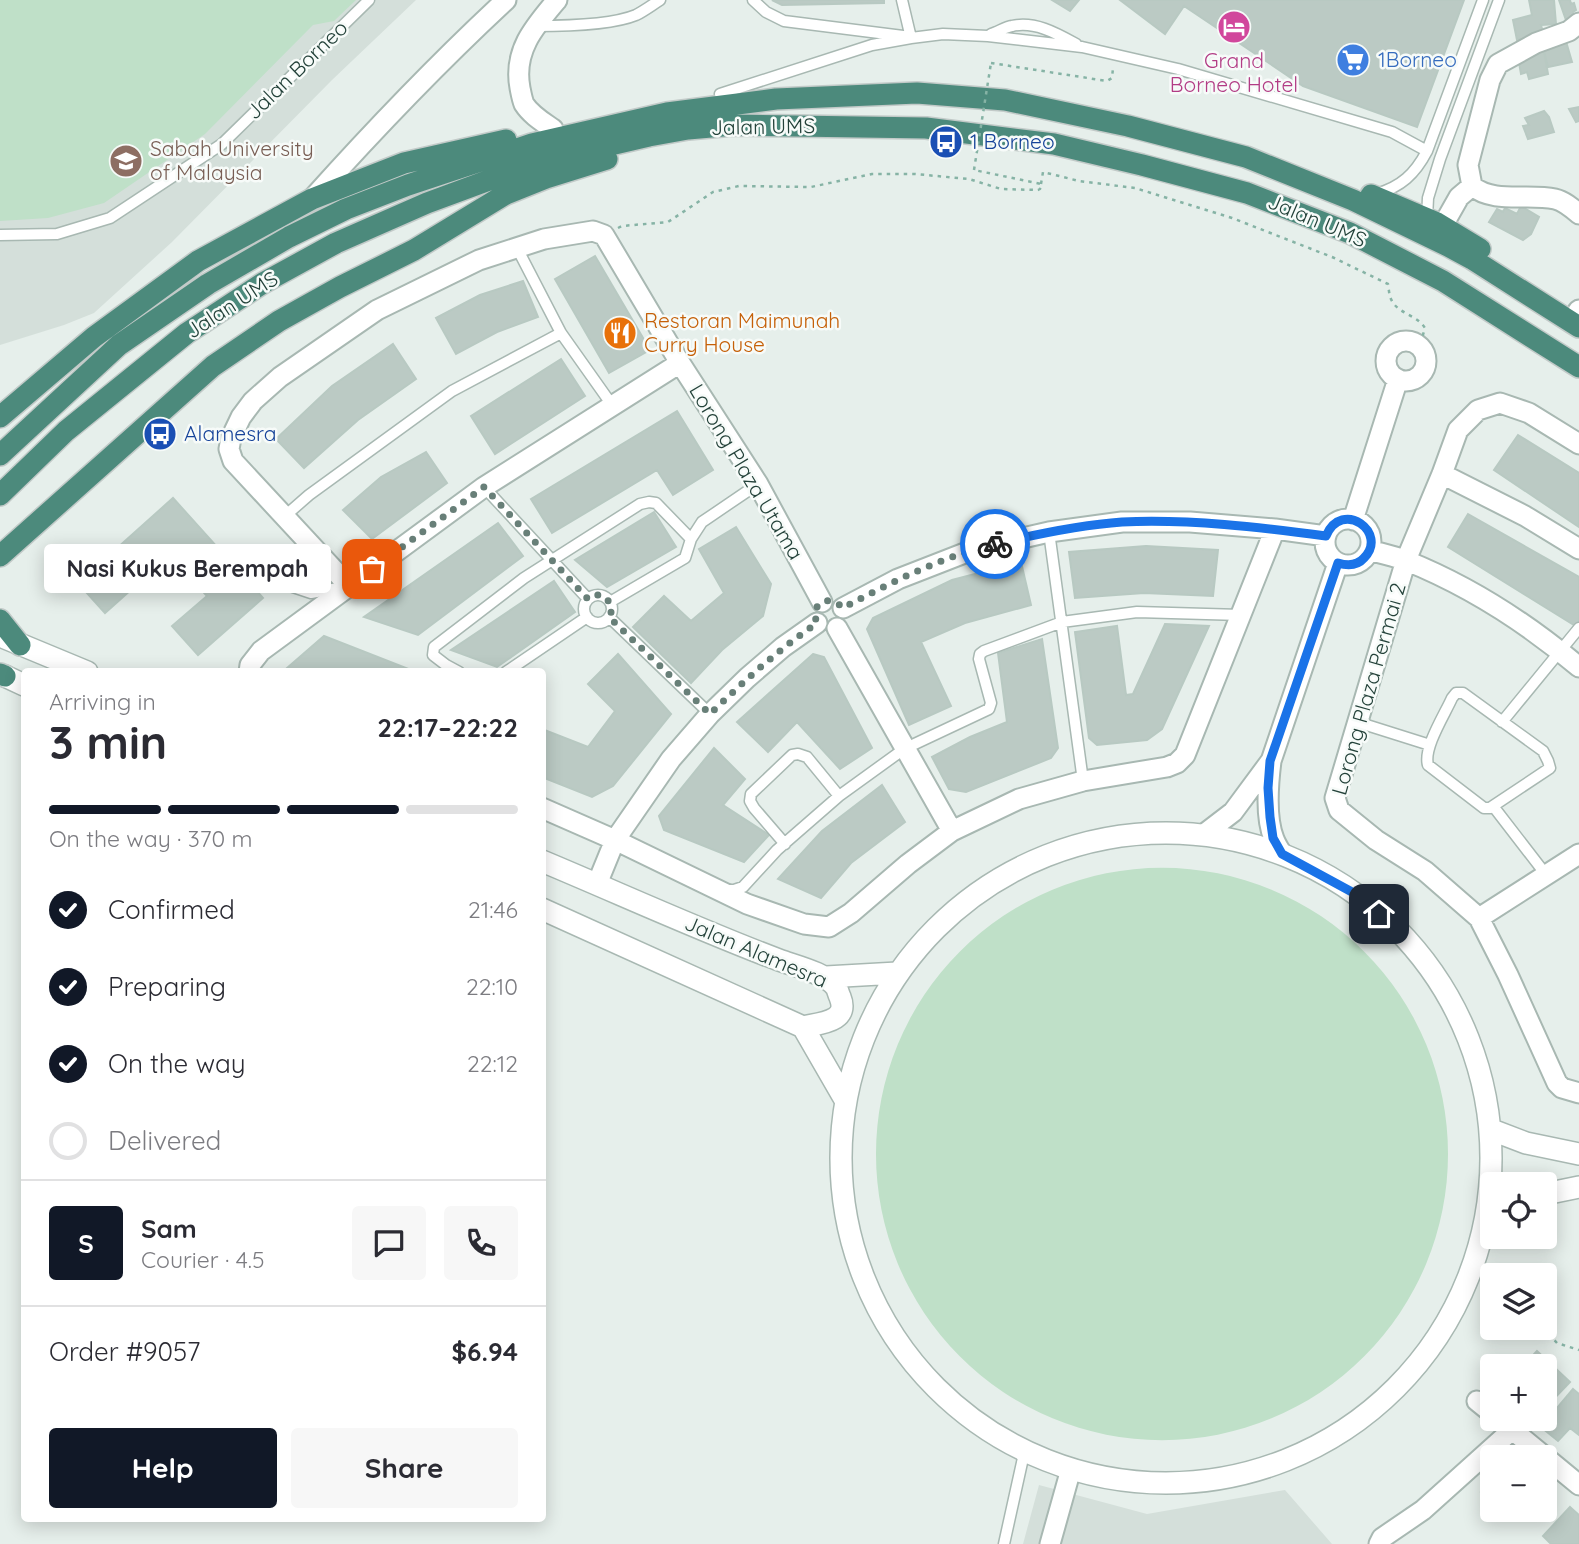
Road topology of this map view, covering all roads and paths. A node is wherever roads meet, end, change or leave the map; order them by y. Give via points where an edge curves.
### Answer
1 (369, 0) edge
2 (506, 0) edge
3 (557, 0) edge
4 (660, 0) edge
5 (753, 0) edge
6 (902, 0) edge
7 (1483, 0) edge
8 (1499, 0) edge
9 (1579, 23) edge
10 (536, 26) junction
11 (988, 36) junction
12 (911, 37) junction
13 (1082, 47) junction
14 (1114, 55) junction
15 (720, 94) junction
16 (776, 99) junction
17 (734, 125) junction
18 (553, 129) junction
19 (1427, 151) junction
20 (1269, 166) junction
21 (1041, 184) junction
22 (1472, 186) junction
23 (1372, 195) junction
24 (312, 199) junction
25 (1579, 215) edge
26 (1435, 223) junction
27 (0, 235) edge
28 (604, 235) junction
29 (517, 248) junction
30 (1579, 311) edge
31 (1579, 327) edge
32 (561, 334) junction
33 (1418, 345) junction
34 (680, 363) junction
35 (1579, 368) edge
36 (1398, 379) junction
37 (612, 405) junction
38 (0, 417) edge
39 (1579, 444) edge
40 (0, 455) edge
41 (1442, 474) junction
42 (758, 484) junction
43 (484, 487) junction
44 (0, 495) edge
45 (285, 516) junction
46 (1353, 520) junction
47 (1275, 529) junction
48 (1049, 531) junction
49 (1326, 536) junction
50 (691, 539) junction
51 (1579, 549) edge
52 (1370, 550) junction
53 (0, 555) edge
54 (551, 560) junction
55 (1406, 560) junction
56 (1338, 563) junction
57 (258, 569) dead end
58 (349, 586) junction
59 (588, 599) junction
60 (610, 602) junction
61 (822, 602) junction
62 (843, 608) junction
63 (1241, 615) junction
64 (587, 617) junction
65 (609, 617) junction
66 (0, 620) edge
67 (1062, 622) junction
68 (817, 623) junction
69 (837, 628) junction
70 (1579, 628) edge
71 (10, 640) edge
72 (1560, 651) junction
73 (1579, 667) edge
74 (77, 668) edge
75 (249, 668) edge
76 (452, 668) edge
77 (512, 668) edge
78 (710, 714) junction
79 (1357, 721) junction
80 (1502, 722) junction
81 (1430, 745) junction
82 (904, 749) junction
83 (1270, 761) junction
84 (1083, 781) junction
85 (839, 796) junction
86 (1493, 806) junction
87 (546, 810) edge
88 (952, 831) junction
89 (1203, 835) junction
90 (615, 840) junction
91 (785, 844) junction
92 (1282, 854) junction
93 (1579, 854) edge
94 (546, 863) edge
95 (1547, 876) junction
96 (597, 884) junction
97 (718, 890) junction
98 (546, 911) edge
99 (1479, 918) junction
100 (897, 973) junction
101 (826, 977) junction
102 (803, 1027) junction
103 (1579, 1093) edge
104 (844, 1098) junction
105 (1492, 1130) junction
106 (1579, 1154) edge
107 (1492, 1172) edge
108 (1579, 1187) edge
109 (1557, 1192) edge
110 (1480, 1246) edge
111 (1555, 1340) edge
112 (1579, 1350) edge
113 (1477, 1401) dead end
114 (1480, 1403) edge
115 (1500, 1431) edge
116 (1513, 1431) edge
117 (1025, 1449) junction
118 (1071, 1469) junction
119 (1579, 1485) edge
120 (1004, 1544) edge
121 (1050, 1544) edge
122 (1379, 1544) edge

1 - 27 lane, Jalan Borneo via 222,144 110,218 57,234
2 - 24 street
3 - 10 street
4 - 10 lane via 636,15 616,20
5 - 12 lane via 784,21
6 - 12 lane
7 - 19 lane
8 - 26 lane via 1428,198
9 - 22 street via 1498,64 1468,165
10 - 18 street via 520,53 518,75 523,102
11 - 12 lane
11 - 13 lane
11 - 13 lane via 1012,26 1033,25
12 - 15 lane
13 - 14 lane
14 - 19 lane via 1365,123
14 - 21 path, bridge via 1112,78 1107,81 991,63 974,170
15 - 16 highway
15 - 18 highway
16 - 20 highway, Jalan UMS via 917,93 1005,100 1128,126
16 - 40 highway, Jalan UMS via 667,113 532,144 346,209 208,284 119,345
17 - 35 highway, Jalan UMS via 926,128 1054,144 1247,193 1350,233 1432,275
17 - 44 highway, Jalan UMS via 649,136 519,169 336,243 263,283 187,334 66,432
17 - 53 highway via 602,160 506,194 414,250 279,321 213,366
18 - 24 highway via 404,163
19 - 23 lane via 1409,178
20 - 23 highway via 1321,174
20 - 31 highway, Jalan UMS via 1448,246
21 - 28 path via 1038,190 1001,189 969,179 872,174 811,187 739,186 713,191 668,222 622,226
21 - 33 path via 1043,172 1135,188 1232,218 1332,257 1388,284 1396,307 1425,328
22 - 25 street via 1493,195 1555,199
22 - 26 street
23 - 26 highway
24 - 38 highway via 198,261 94,337
26 - 30 highway
28 - 29 street via 593,231
28 - 34 street, Lorong Plaza Utama
29 - 32 lane
29 - 45 street via 480,260 377,310 253,401 241,417 229,449 233,461
32 - 37 lane
32 - 45 lane via 452,391
33 - 36 street via 1425,356 1425,369 1410,381
33 - 36 street via 1406,342 1390,351 1389,370
34 - 37 street
34 - 42 street, Lorong Plaza Utama
36 - 46 street
37 - 43 street
39 - 41 street via 1529,413 1500,402 1478,410 1458,430
41 - 51 street
41 - 55 street
42 - 50 lane via 702,522
42 - 61 street, Lorong Plaza Utama
43 - 54 lane
43 - 58 street
45 - 58 street
46 - 49 street via 1339,521
46 - 52 street via 1370,535
47 - 48 street via 1122,522
47 - 49 street
47 - 63 street
48 - 62 street via 975,549 898,579
48 - 67 lane
49 - 56 street via 1327,552
50 - 54 lane via 656,503 649,502
50 - 60 lane via 685,558
52 - 55 street, Lorong Plaza Permai 2
52 - 56 street via 1353,565
54 - 59 lane
54 - 76 lane via 434,647 433,655
55 - 72 street, Lorong Plaza Permai 2 via 1511,616
55 - 79 street, Lorong Plaza Permai 2
56 - 83 street
57 - 58 lane via 312,593
58 - 75 street via 261,651
59 - 60 lane via 599,595
59 - 64 lane via 584,606
60 - 65 lane
61 - 62 street via 831,600
61 - 68 street via 815,610
62 - 69 street via 843,622
63 - 67 lane via 1137,612
63 - 84 street via 1185,755 1167,767
64 - 65 lane via 601,623
64 - 77 lane
65 - 78 lane
66 - 71 highway
67 - 82 lane via 980,654 989,709
67 - 84 lane
68 - 69 street via 828,631
68 - 78 street via 783,647
69 - 82 street
70 - 72 lane
71 - 74 street
72 - 73 street, Lorong Plaza Permai 2
72 - 80 lane
78 - 90 street via 671,759
79 - 81 lane
79 - 99 street, Lorong Plaza Permai 2 via 1335,798 1339,810 1424,871
80 - 81 lane via 1463,694 1456,694
80 - 86 lane via 1543,751 1550,768
81 - 86 lane via 1428,765 1484,808
82 - 85 lane
82 - 88 street
83 - 89 street via 1233,812
83 - 92 street via 1270,817 1273,838
84 - 88 street via 1019,799
85 - 91 lane
85 - 91 lane via 807,757 792,755 751,794 750,801
86 - 95 lane
87 - 90 street
88 - 97 street via 829,927 804,925
89 - 92 street
89 - 100 street via 1144,834 1086,843 1031,862 980,891 944,920
90 - 96 street
90 - 97 street
91 - 97 lane via 743,887
92 - 105 street via 1363,898 1427,962 1471,1042
93 - 95 street
94 - 96 street, Jalan Alamesra
95 - 99 street
96 - 101 street, Jalan Alamesra
98 - 102 street
99 - 103 street, Lorong Plaza Permai 2 via 1558,1083
100 - 101 street
100 - 104 street via 860,1043
101 - 102 street, Jalan Alamesra via 843,1003 841,1012 837,1018
102 - 104 street
104 - 117 street via 839,1177 853,1255 886,1327 935,1389 998,1437
105 - 106 street
105 - 107 street
108 - 109 street
110 - 118 street via 1471,1277 1438,1338 1394,1391 1339,1434 1276,1464 1209,1480 1139,1482
111 - 112 path
113 - 114 street
115 - 122 street via 1423,1510
116 - 119 street
117 - 118 street
117 - 120 lane
118 - 121 street

